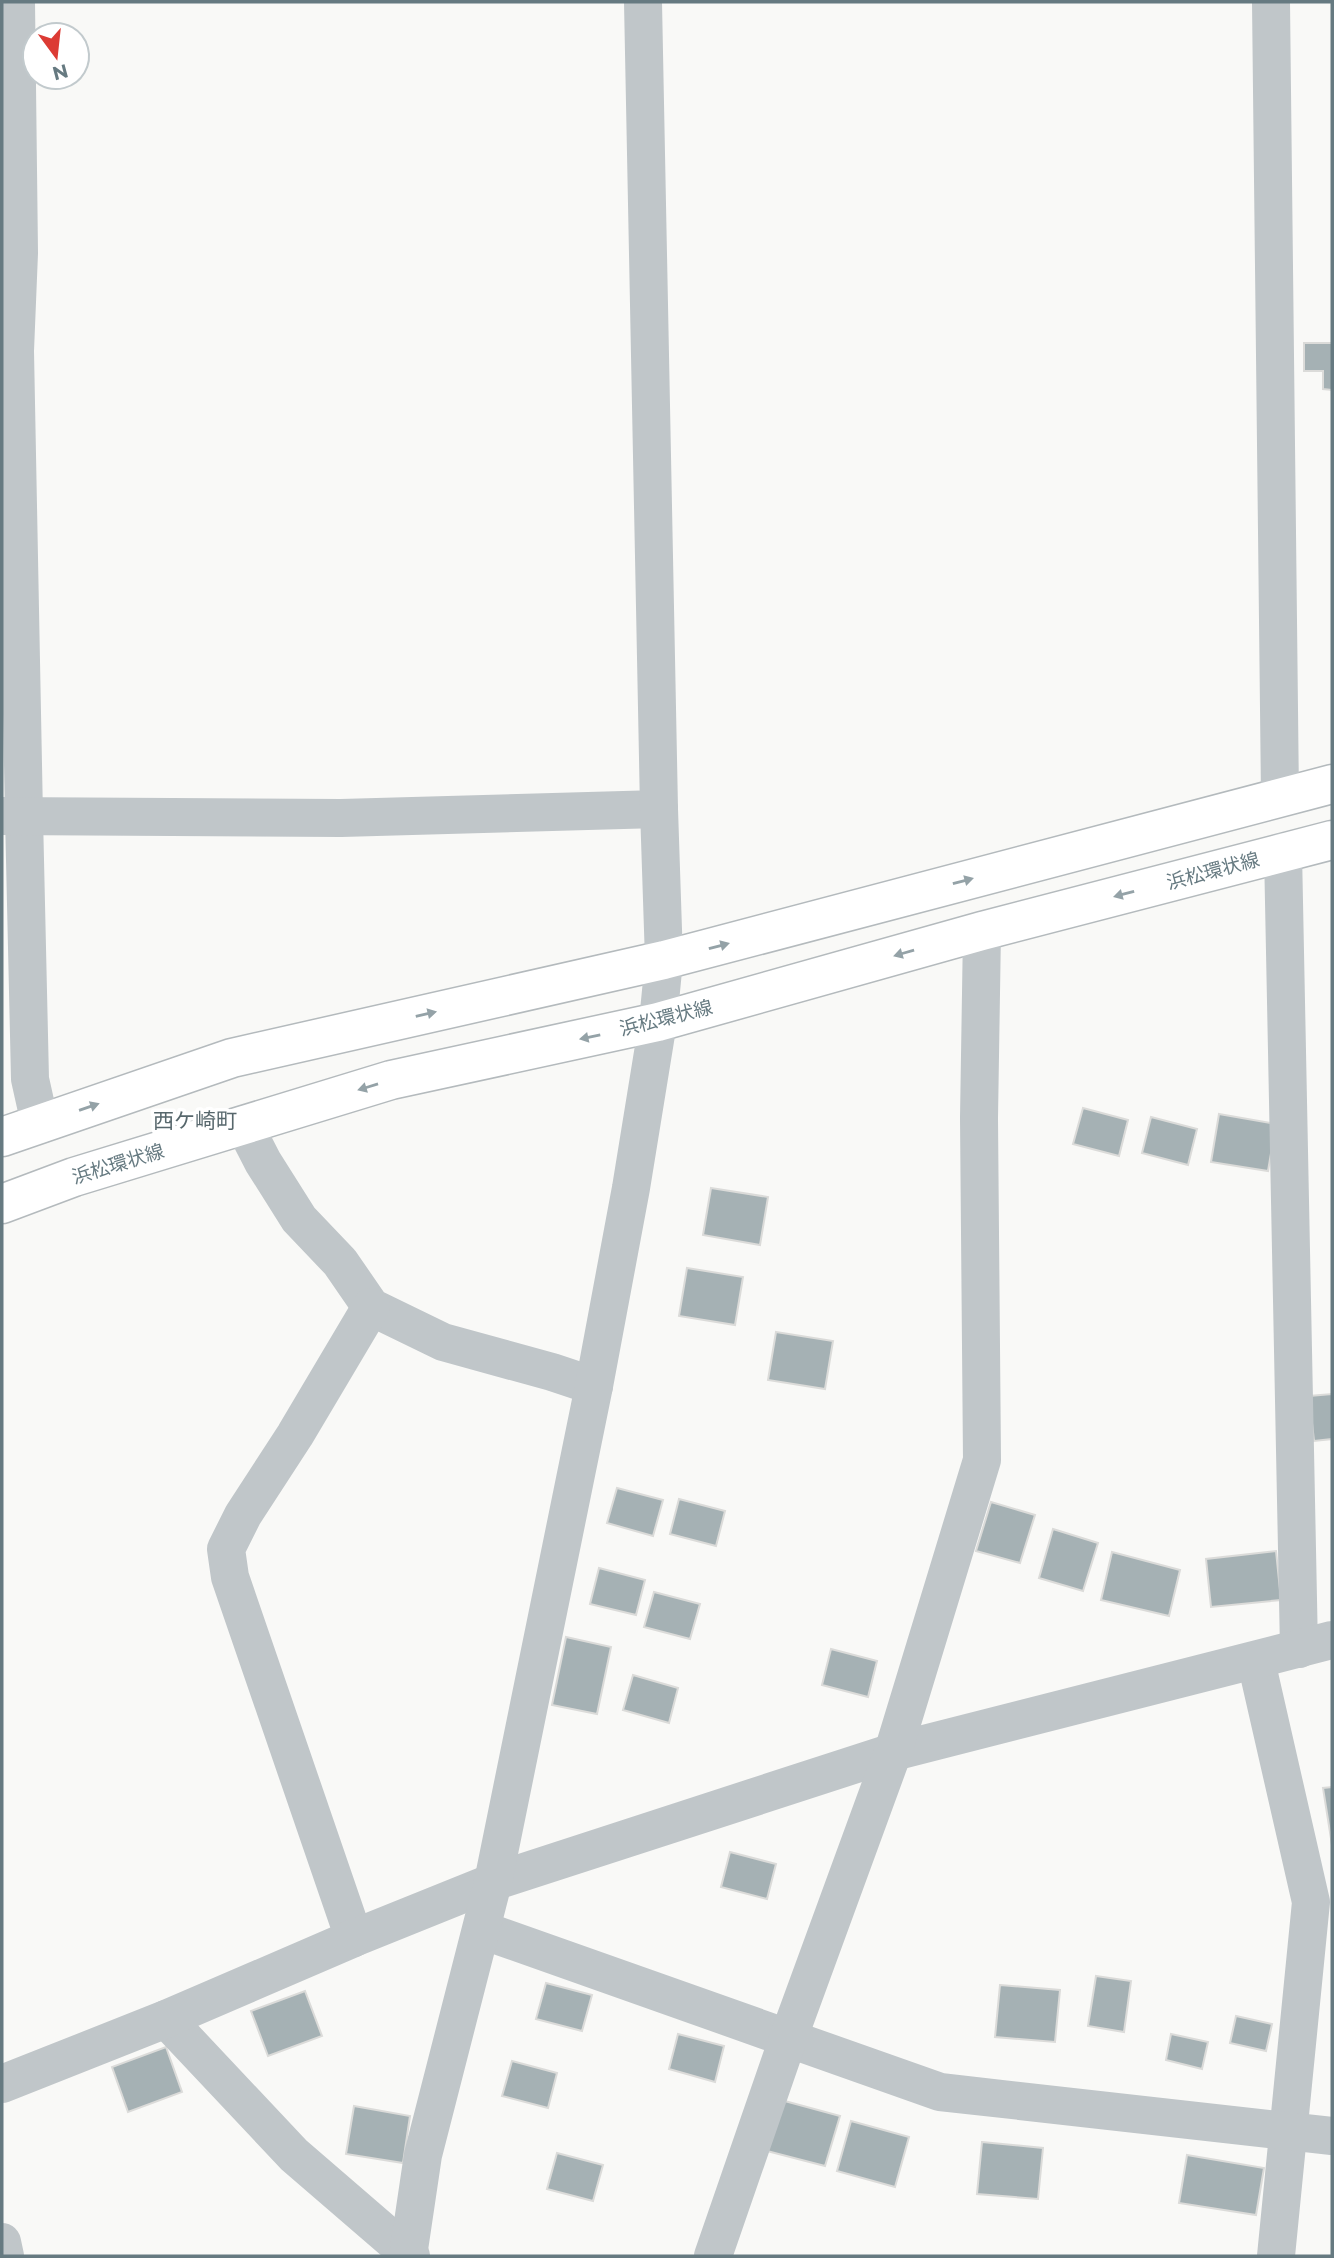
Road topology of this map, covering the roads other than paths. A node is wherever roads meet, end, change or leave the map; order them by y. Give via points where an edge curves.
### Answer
1 (16, 2) edge
2 (643, 2) edge
3 (1271, 2) edge
4 (1332, 784) edge
5 (1280, 797) junction
6 (659, 809) junction
7 (13, 816) edge
8 (1332, 839) edge
9 (1283, 852) junction
10 (982, 931) junction
11 (664, 961) junction
12 (658, 1022) junction
13 (40, 1124) junction
14 (244, 1125) junction
15 (2, 1138) edge
16 (2, 1204) edge
17 (371, 1307) junction
18 (594, 1386) junction
19 (1316, 1645) edge
20 (1256, 1661) junction
21 (893, 1752) junction
22 (493, 1882) junction
23 (482, 1930) junction
24 (354, 1938) junction
25 (166, 2019) junction
26 (788, 2039) junction
27 (2, 2084) edge
28 (1287, 2132) junction
29 (1332, 2137) edge
30 (2, 2242) edge
31 (5, 2256) edge
32 (409, 2256) edge
33 (713, 2256) edge
34 (1276, 2256) edge

1 - 7 street via 19,253
2 - 6 street
3 - 5 street
4 - 5 main road
11 -> 5 main road
6 - 7 street via 341,818
6 - 11 street
7 - 13 street via 30,1079
8 - 9 main road, 浜松環状線
9 -> 10 main road, 浜松環状線
9 - 19 street
10 -> 12 main road, 浜松環状線
10 - 21 street via 982,1460
11 - 12 street
13 -> 11 main road via 232,1058
12 -> 14 main road, 浜松環状線 via 391,1080
12 - 18 street
13 - 15 main road
14 - 16 main road, 浜松環状線
14 - 17 street via 299,1219 340,1262
17 - 18 street via 443,1342
17 - 24 street via 226,1549 230,1577
18 - 22 street
19 - 20 street
20 - 21 street
20 - 28 street via 1311,1902
21 - 22 street
21 - 26 street
22 - 23 street
22 - 24 street
23 - 26 street
23 - 32 street via 423,2155
24 - 25 street
25 - 27 street
25 - 32 street via 294,2155
26 - 28 street via 940,2092
26 - 33 street
28 - 29 street
28 - 34 street
30 - 31 street

